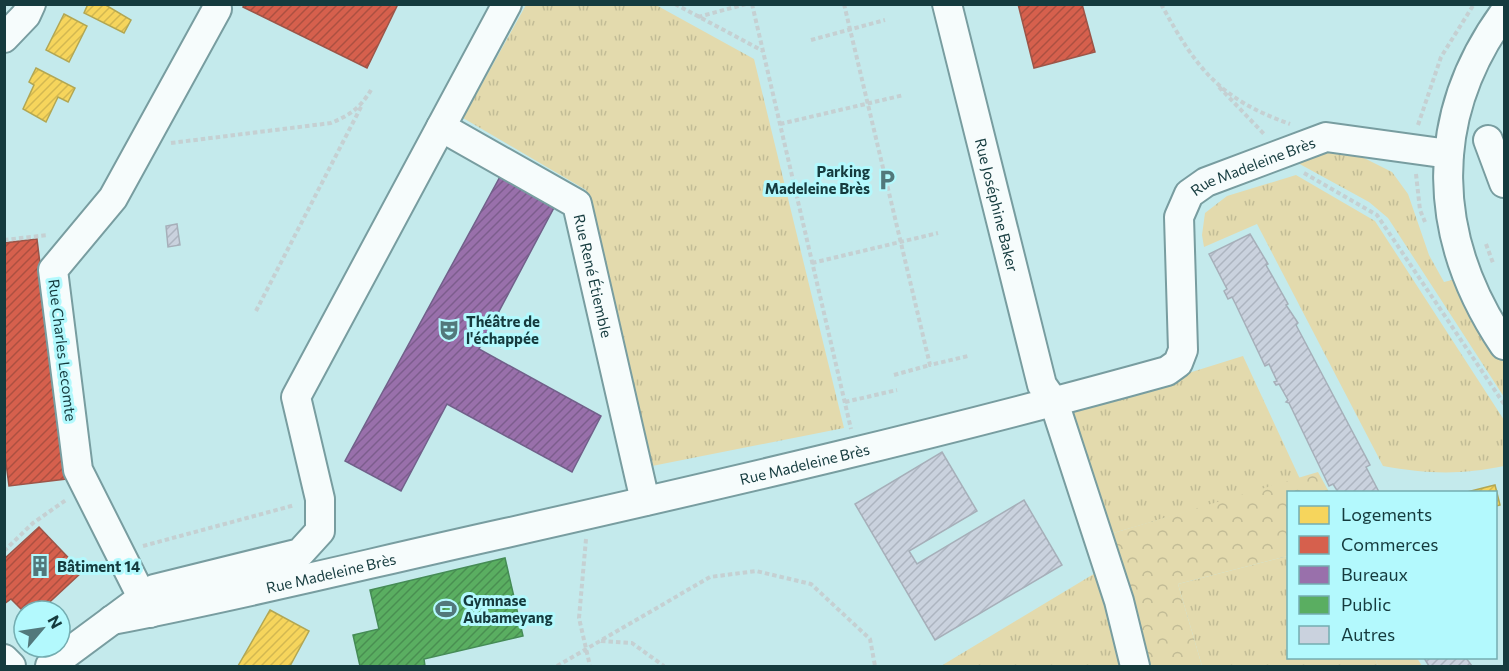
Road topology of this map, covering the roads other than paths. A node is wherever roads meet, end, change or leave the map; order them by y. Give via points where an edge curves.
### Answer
1 (31, 4) edge
2 (507, 4) edge
3 (947, 4) edge
4 (218, 11) edge
5 (1504, 13) edge
6 (4, 39) edge
7 (441, 127) junction
8 (1488, 140) dead end
9 (1449, 154) junction
10 (1504, 183) edge
11 (1504, 345) edge
12 (1054, 402) junction
13 (645, 501) junction
14 (146, 605) junction
15 (4, 659) edge
16 (11, 666) edge
17 (50, 666) edge
18 (1135, 666) edge

1 - 6 street
2 - 7 street
3 - 12 street, Rue Joséphine Baker via 1042,385
4 - 14 street, Rue Charles Lecomte via 113,198 53,270 78,470
5 - 9 street via 1471,66 1453,117
7 - 13 street, Rue René Étiemble via 578,204
7 - 14 street via 296,397 320,499 320,531 300,553 154,589
8 - 10 street
9 - 11 street via 1450,215 1462,263 1484,315
9 - 12 street, Rue Madeleine Brès via 1326,137 1206,182 1188,194 1179,217 1183,350 1178,363 1167,371
12 - 13 street, Rue Madeleine Brès
12 - 18 street, Rue Joséphine Baker via 1119,601
13 - 14 street, Rue Madeleine Brès via 218,600
14 - 17 street, Rue Madeleine Brès via 112,620
15 - 16 street

